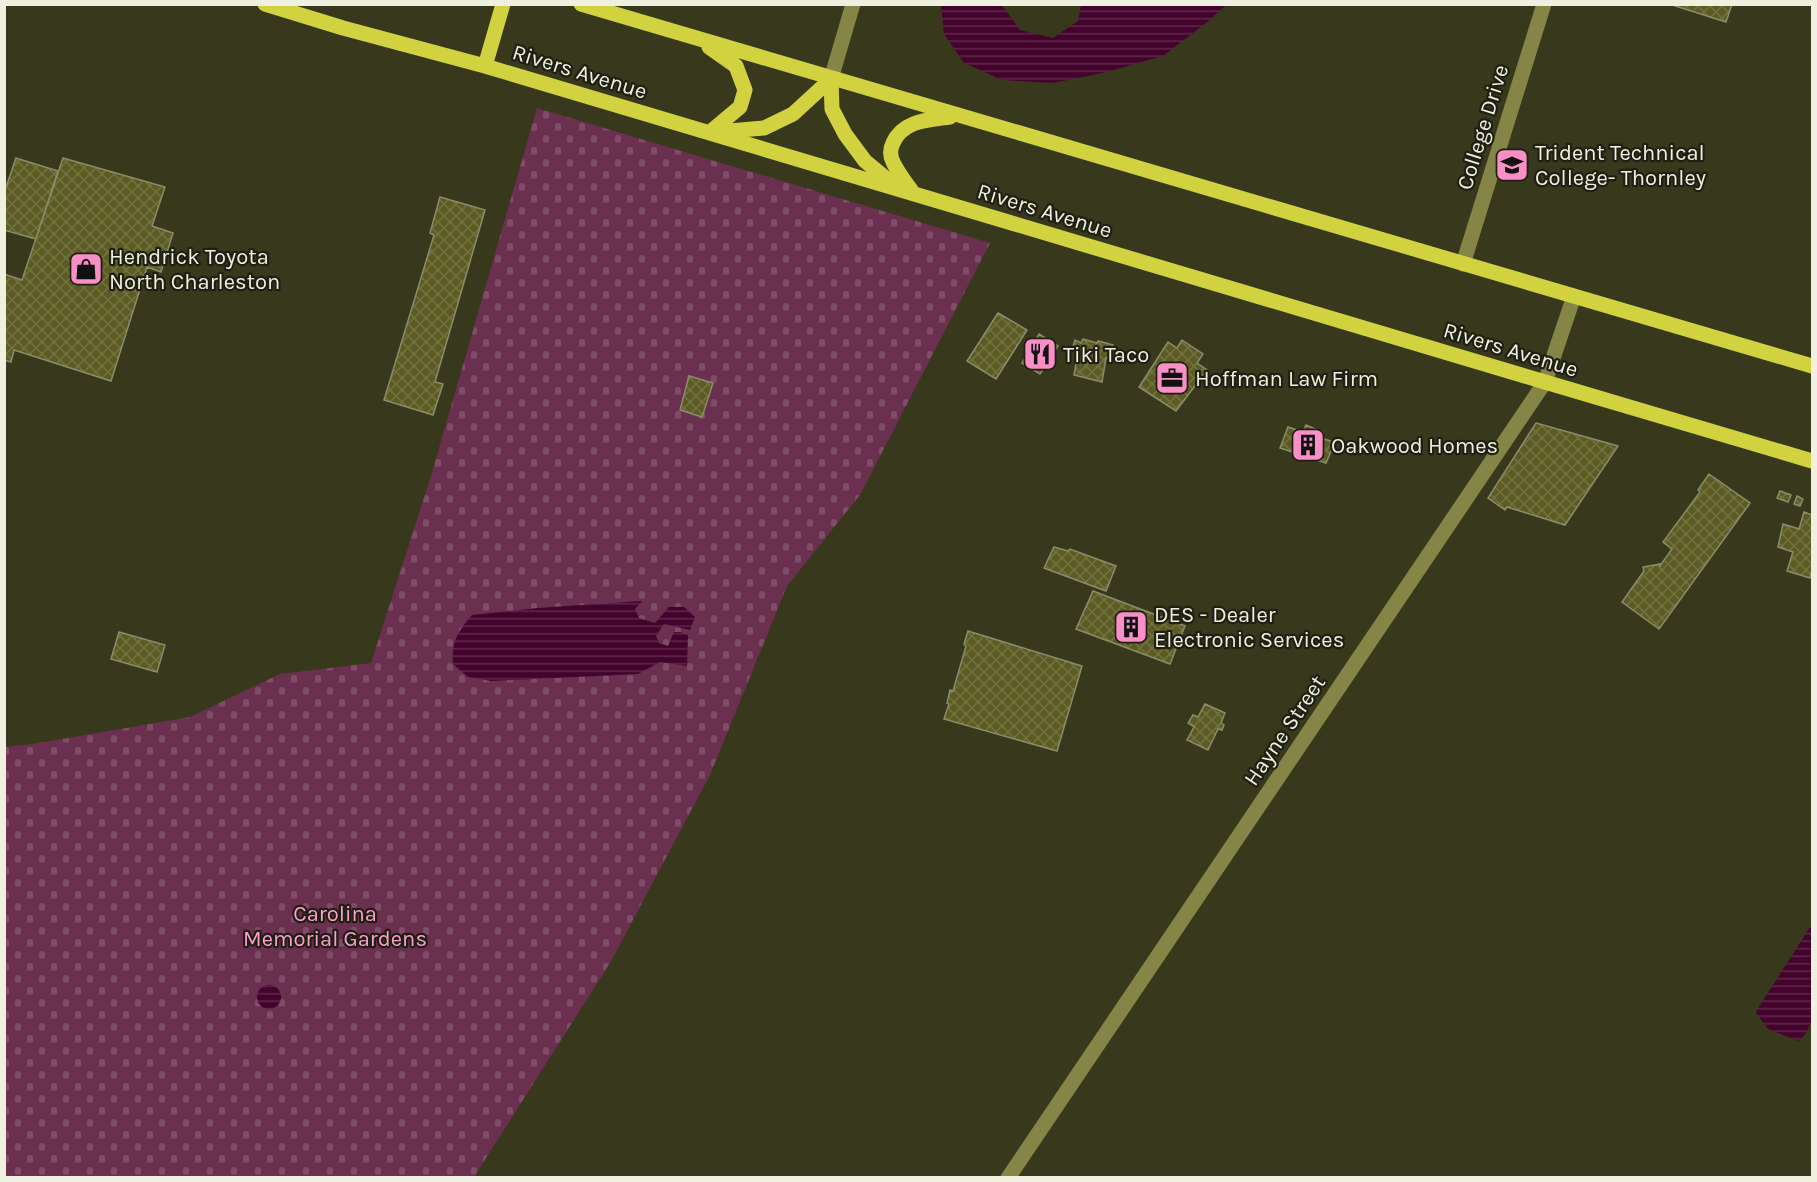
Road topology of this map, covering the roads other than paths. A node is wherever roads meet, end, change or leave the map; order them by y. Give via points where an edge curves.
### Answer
1 (265, 4) edge
2 (503, 4) edge
3 (581, 4) edge
4 (853, 4) edge
5 (1544, 4) edge
6 (700, 40) junction
7 (485, 66) junction
8 (831, 79) junction
9 (956, 116) junction
10 (709, 133) junction
11 (908, 192) junction
12 (1463, 264) junction
13 (1574, 296) junction
14 (1812, 366) edge
15 (1545, 382) junction
16 (1812, 460) edge
17 (1008, 1178) edge

1 - 7 main road, Rivers Avenue
2 - 7 main road
3 - 6 main road
4 - 8 street
5 - 12 street, College Drive
6 - 8 main road
6 - 10 main road via 736,66 745,90 740,107
7 - 10 main road, Rivers Avenue
8 - 9 main road
8 - 10 main road via 793,114 764,129
8 - 11 main road via 832,109 845,134 865,161
9 - 11 main road via 912,123 894,141 893,162
9 - 12 main road
10 - 11 main road, Rivers Avenue
11 - 15 main road, Rivers Avenue
12 - 13 main road
13 - 14 main road
13 - 15 street, Hayne Street
15 - 16 main road, Rivers Avenue
15 - 17 street, Hayne Street

